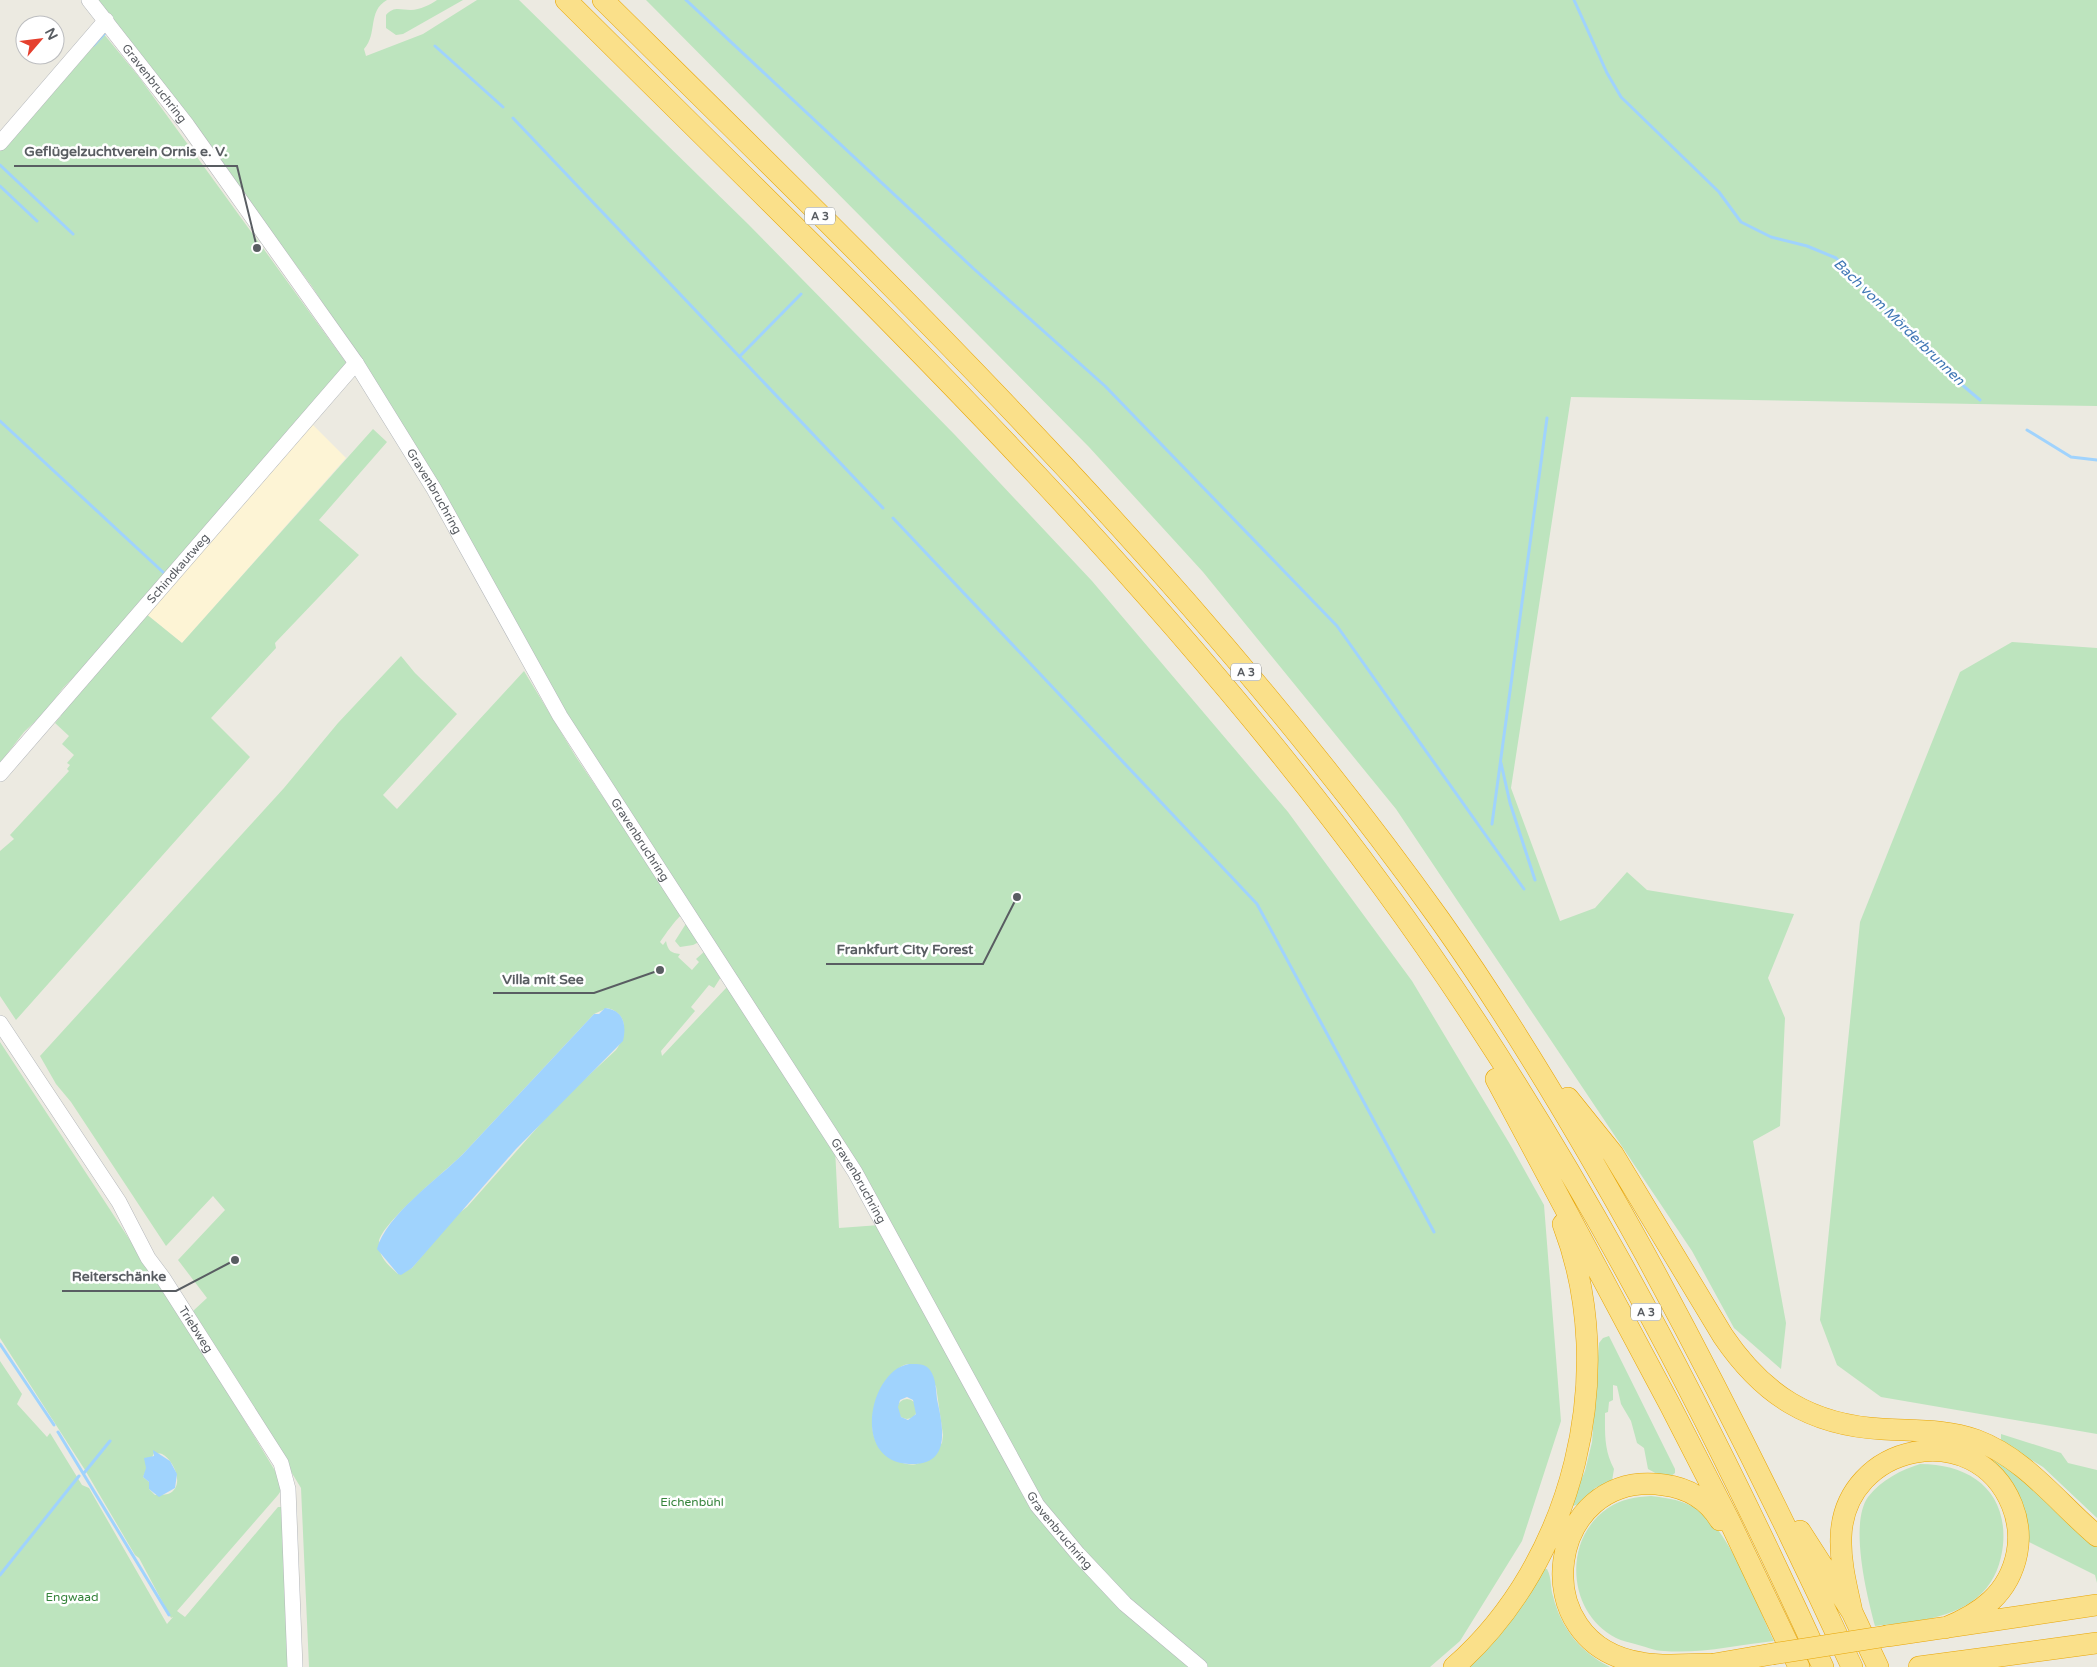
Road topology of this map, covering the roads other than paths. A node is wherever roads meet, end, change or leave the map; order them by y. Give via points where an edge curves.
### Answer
1 (89, 0) edge
2 (566, 0) edge
3 (603, 0) edge
4 (106, 20) junction
5 (0, 143) edge
6 (356, 363) junction
7 (0, 774) edge
8 (1442, 971) junction
9 (0, 1023) edge
10 (1511, 1025) junction
11 (1539, 1158) junction
12 (1753, 1460) junction
13 (2097, 1536) edge
14 (1756, 1577) junction
15 (2097, 1605) edge
16 (1852, 1612) junction
17 (1944, 1628) junction
18 (2097, 1643) edge
19 (1703, 1665) edge
20 (295, 1667) edge
21 (1200, 1667) edge
22 (1454, 1667) edge
23 (1799, 1667) edge
24 (1823, 1667) edge
25 (1852, 1667) edge
26 (1878, 1667) edge
27 (1919, 1667) edge

1 - 4 street, Gravenbruchring
2 - 8 highway, A 3 via 987,421 1104,547 1278,750 1354,848
3 - 10 highway, A 3 via 912,308 1035,434 1128,536 1332,777 1442,923
4 - 5 street
4 - 6 street, Gravenbruchring via 249,209
6 - 7 street, Schindkautweg
6 - 21 street, Gravenbruchring via 434,489 560,716 855,1172 1037,1505 1125,1604
8 - 11 highway via 1479,1050
8 - 24 highway, A 3 via 1538,1120 1633,1286 1732,1476
9 - 20 street, Triebweg via 119,1202 148,1258 281,1463 288,1489
10 - 12 highway, A 3 via 1597,1168
10 - 13 highway via 1613,1154 1723,1336 1763,1384 1793,1406 1833,1422 1942,1432 1991,1446 2028,1472
11 - 14 highway via 1670,1405
11 - 22 highway via 1570,1244 1582,1300 1586,1360 1581,1429 1559,1512 1538,1556 1498,1619
12 - 16 highway
12 - 25 highway, A 3
14 - 19 highway via 1711,1507 1674,1486 1650,1484 1618,1490 1590,1508 1574,1528 1564,1554 1563,1586 1569,1609 1589,1638 1609,1653 1642,1664
14 - 23 highway
15 - 17 highway
16 - 17 highway via 1842,1562 1841,1537 1845,1513 1855,1492 1874,1470 1889,1460 1912,1452 1940,1450 1977,1464 2000,1484 2014,1510 2018,1539 2013,1570 2000,1593 1983,1608
16 - 26 highway
17 - 19 highway, bridge
18 - 27 highway

